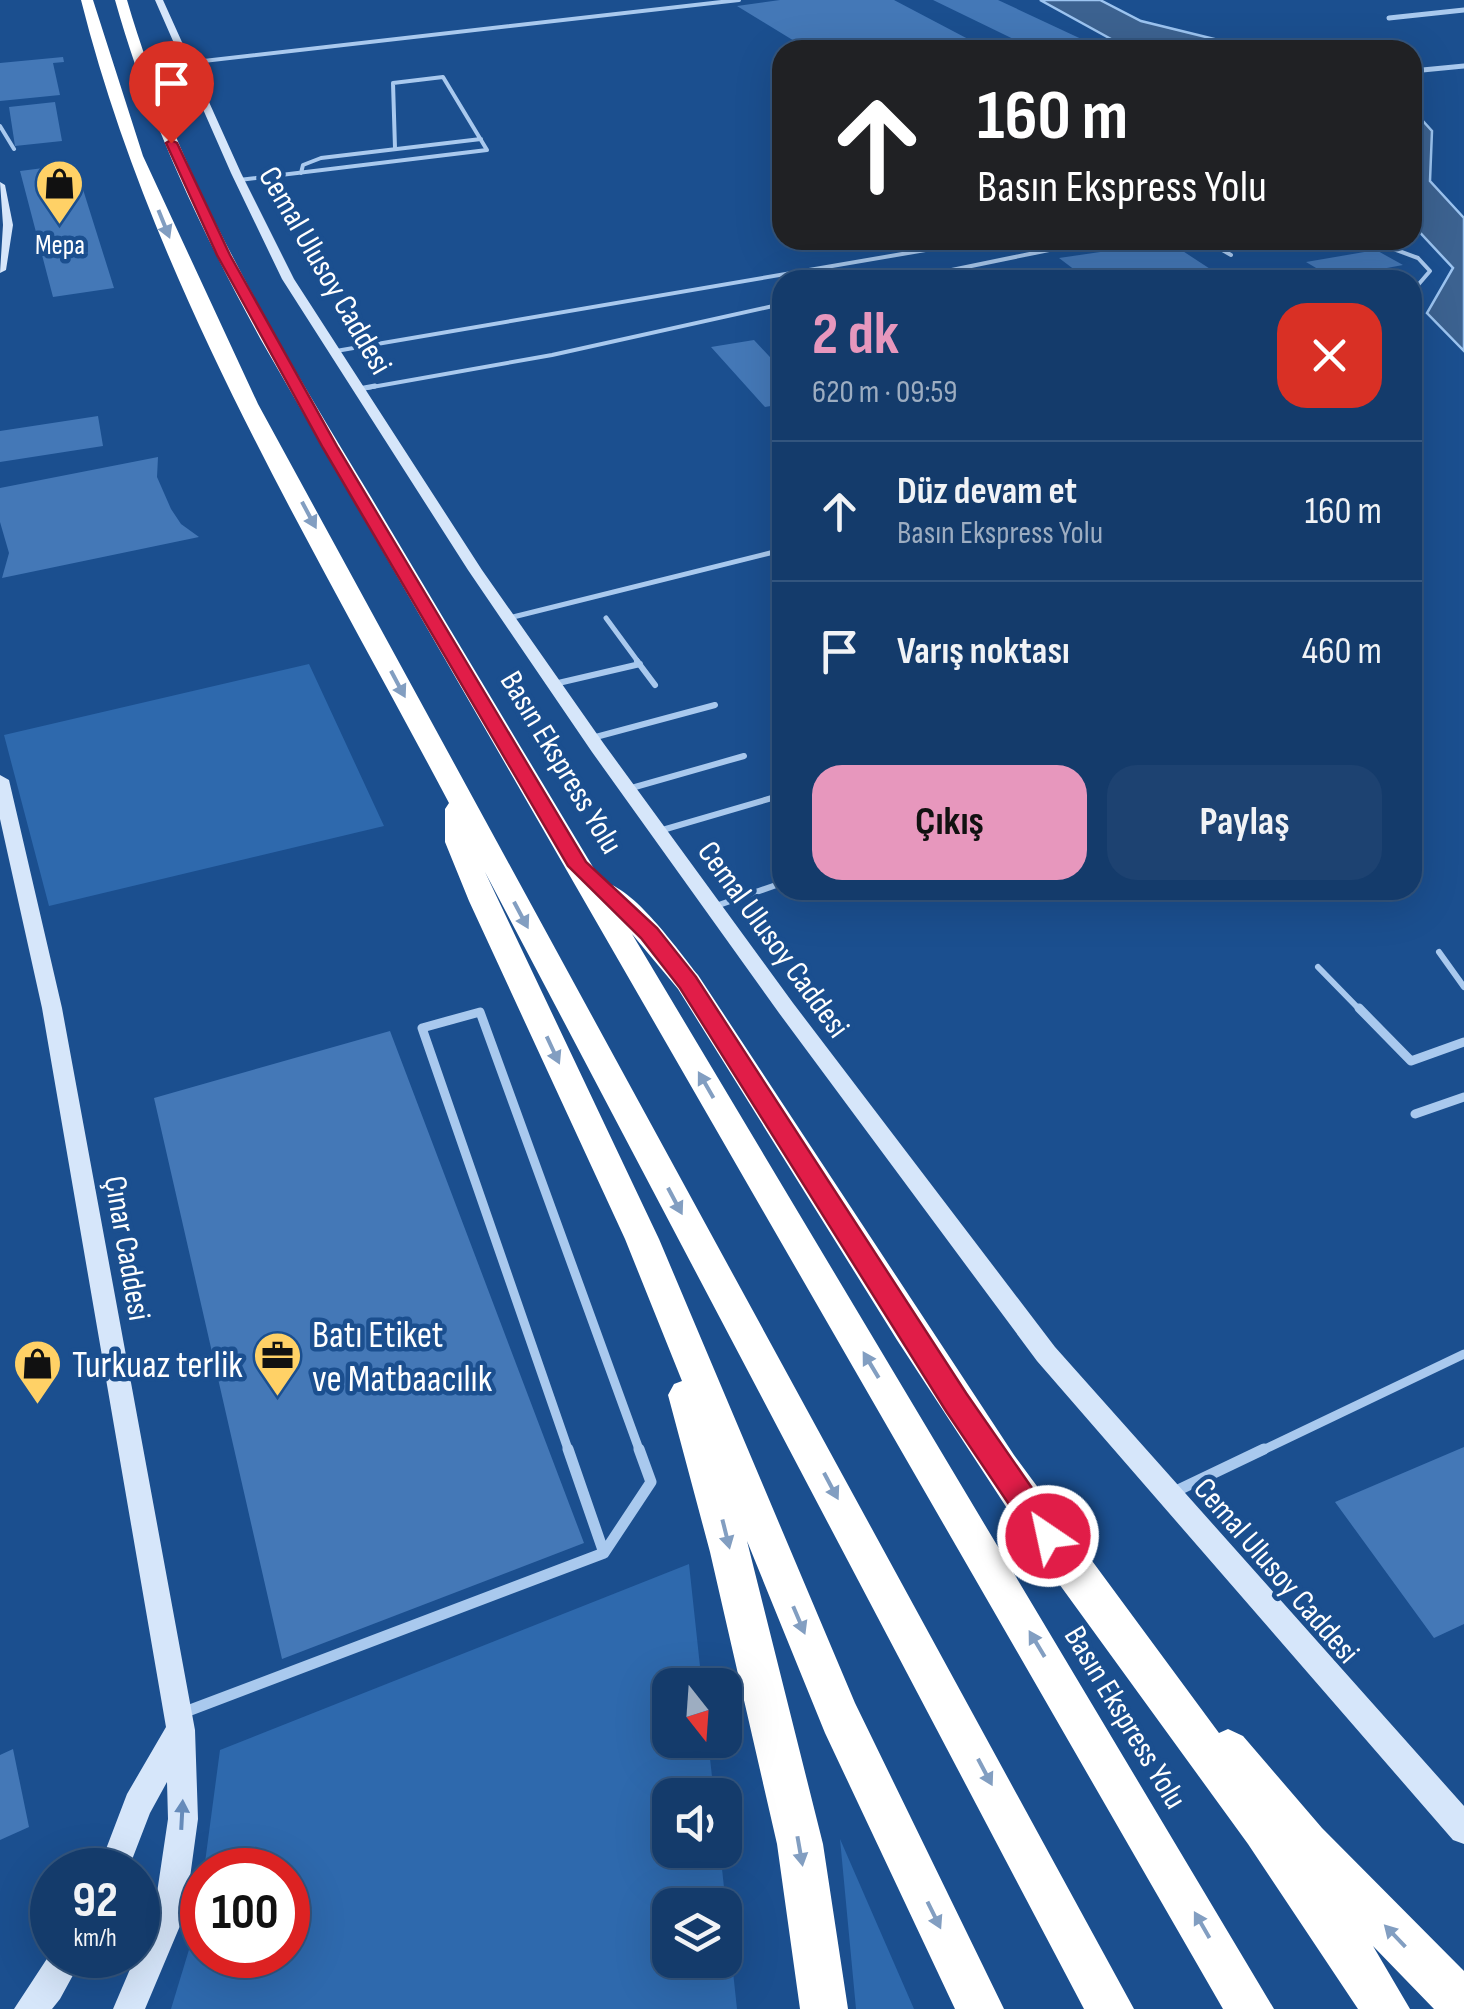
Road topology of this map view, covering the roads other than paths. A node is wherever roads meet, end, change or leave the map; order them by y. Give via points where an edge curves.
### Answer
1 (87, 0) edge
2 (120, 0) edge
3 (159, 0) edge
4 (739, 0) edge
5 (1464, 10) edge
6 (1389, 18) dead end
7 (186, 63) junction
8 (1464, 66) edge
9 (1422, 71) edge
10 (0, 126) edge
11 (480, 139) junction
12 (395, 148) junction
13 (14, 149) dead end
14 (301, 172) junction
15 (239, 180) junction
16 (0, 185) edge
17 (926, 250) edge
18 (1047, 250) edge
19 (1221, 250) edge
20 (1396, 250) edge
21 (1231, 256) dead end
22 (0, 270) edge
23 (809, 270) edge
24 (952, 270) edge
25 (772, 276) edge
26 (1422, 280) edge
27 (772, 306) edge
28 (336, 351) junction
29 (358, 390) junction
30 (772, 552) edge
31 (508, 618) junction
32 (606, 618) dead end
33 (640, 664) junction
34 (554, 684) junction
35 (655, 685) dead end
36 (714, 705) dead end
37 (592, 738) junction
38 (744, 756) dead end
39 (0, 780) edge
40 (628, 789) junction
41 (458, 798) junction
42 (772, 798) edge
43 (659, 832) junction
44 (578, 866) junction
45 (772, 886) edge
46 (713, 907) junction
47 (1438, 952) dead end
48 (1318, 967) dead end
49 (1464, 987) edge
50 (1464, 1042) edge
51 (1464, 1097) edge
52 (1415, 1114) dead end
53 (642, 1238) junction
54 (1464, 1354) edge
55 (1170, 1493) junction
56 (1048, 1536) junction
57 (604, 1554) junction
58 (180, 1722) junction
59 (1464, 1828) edge
60 (121, 1848) edge
61 (55, 1978) edge
62 (1464, 2005) edge
63 (30, 2009) edge
64 (130, 2009) edge
65 (824, 2009) edge
66 (980, 2009) edge
67 (1110, 2009) edge
68 (1250, 2009) edge
69 (1386, 2009) edge

1 -> 41 highway via 128,136 190,284
2 - 44 highway, Basın Ekspress Yolu via 171,143 224,255
3 - 7 main road, Cemal Ulusoy Caddesi
4 - 7 lane
5 - 6 street
7 - 15 main road, Cemal Ulusoy Caddesi
8 - 9 street
10 - 13 lane
11 - 12 lane
11 - 12 lane via 443,77 393,83
11 - 14 lane via 487,150
12 - 14 lane via 321,158
14 - 15 lane
15 - 28 main road, Cemal Ulusoy Caddesi via 288,279
16 - 22 main road via 8,225
17 - 23 lane
18 - 24 lane
19 - 21 lane
20 - 26 lane via 1430,271
25 - 28 lane
27 - 29 lane
28 - 29 main road, Cemal Ulusoy Caddesi
29 - 31 main road, Cemal Ulusoy Caddesi
30 - 31 lane
31 - 34 main road, Cemal Ulusoy Caddesi
32 - 33 lane
33 - 34 lane
33 - 35 lane
34 - 37 main road, Cemal Ulusoy Caddesi
36 - 37 lane
37 - 40 main road, Cemal Ulusoy Caddesi
38 - 40 lane
39 - 58 main road, Çınar Caddesi via 52,1008
40 - 43 main road, Cemal Ulusoy Caddesi
41 -> 53 highway via 459,842 483,901
41 -> 67 highway
42 - 43 lane
43 - 46 main road, Cemal Ulusoy Caddesi
44 - 56 highway via 649,933 688,982
68 -> 44 highway, Basın Ekspress Yolu
45 - 46 lane
46 - 55 main road, Cemal Ulusoy Caddesi via 1046,1354
47 - 49 lane
48 - 50 lane via 1411,1061
51 - 52 lane
53 -> 65 highway via 770,1710 800,1844
53 -> 66 highway via 840,1718
54 - 55 lane
55 - 59 main road, Cemal Ulusoy Caddesi
62 -> 56 highway via 1306,1844
56 - 69 highway
57 - 57 lane via 454,1122 422,1028 480,1012 652,1482
57 - 58 lane
58 - 60 main road
64 -> 58 main road, Çınar Caddesi via 169,1914 183,1819
61 - 63 main road

